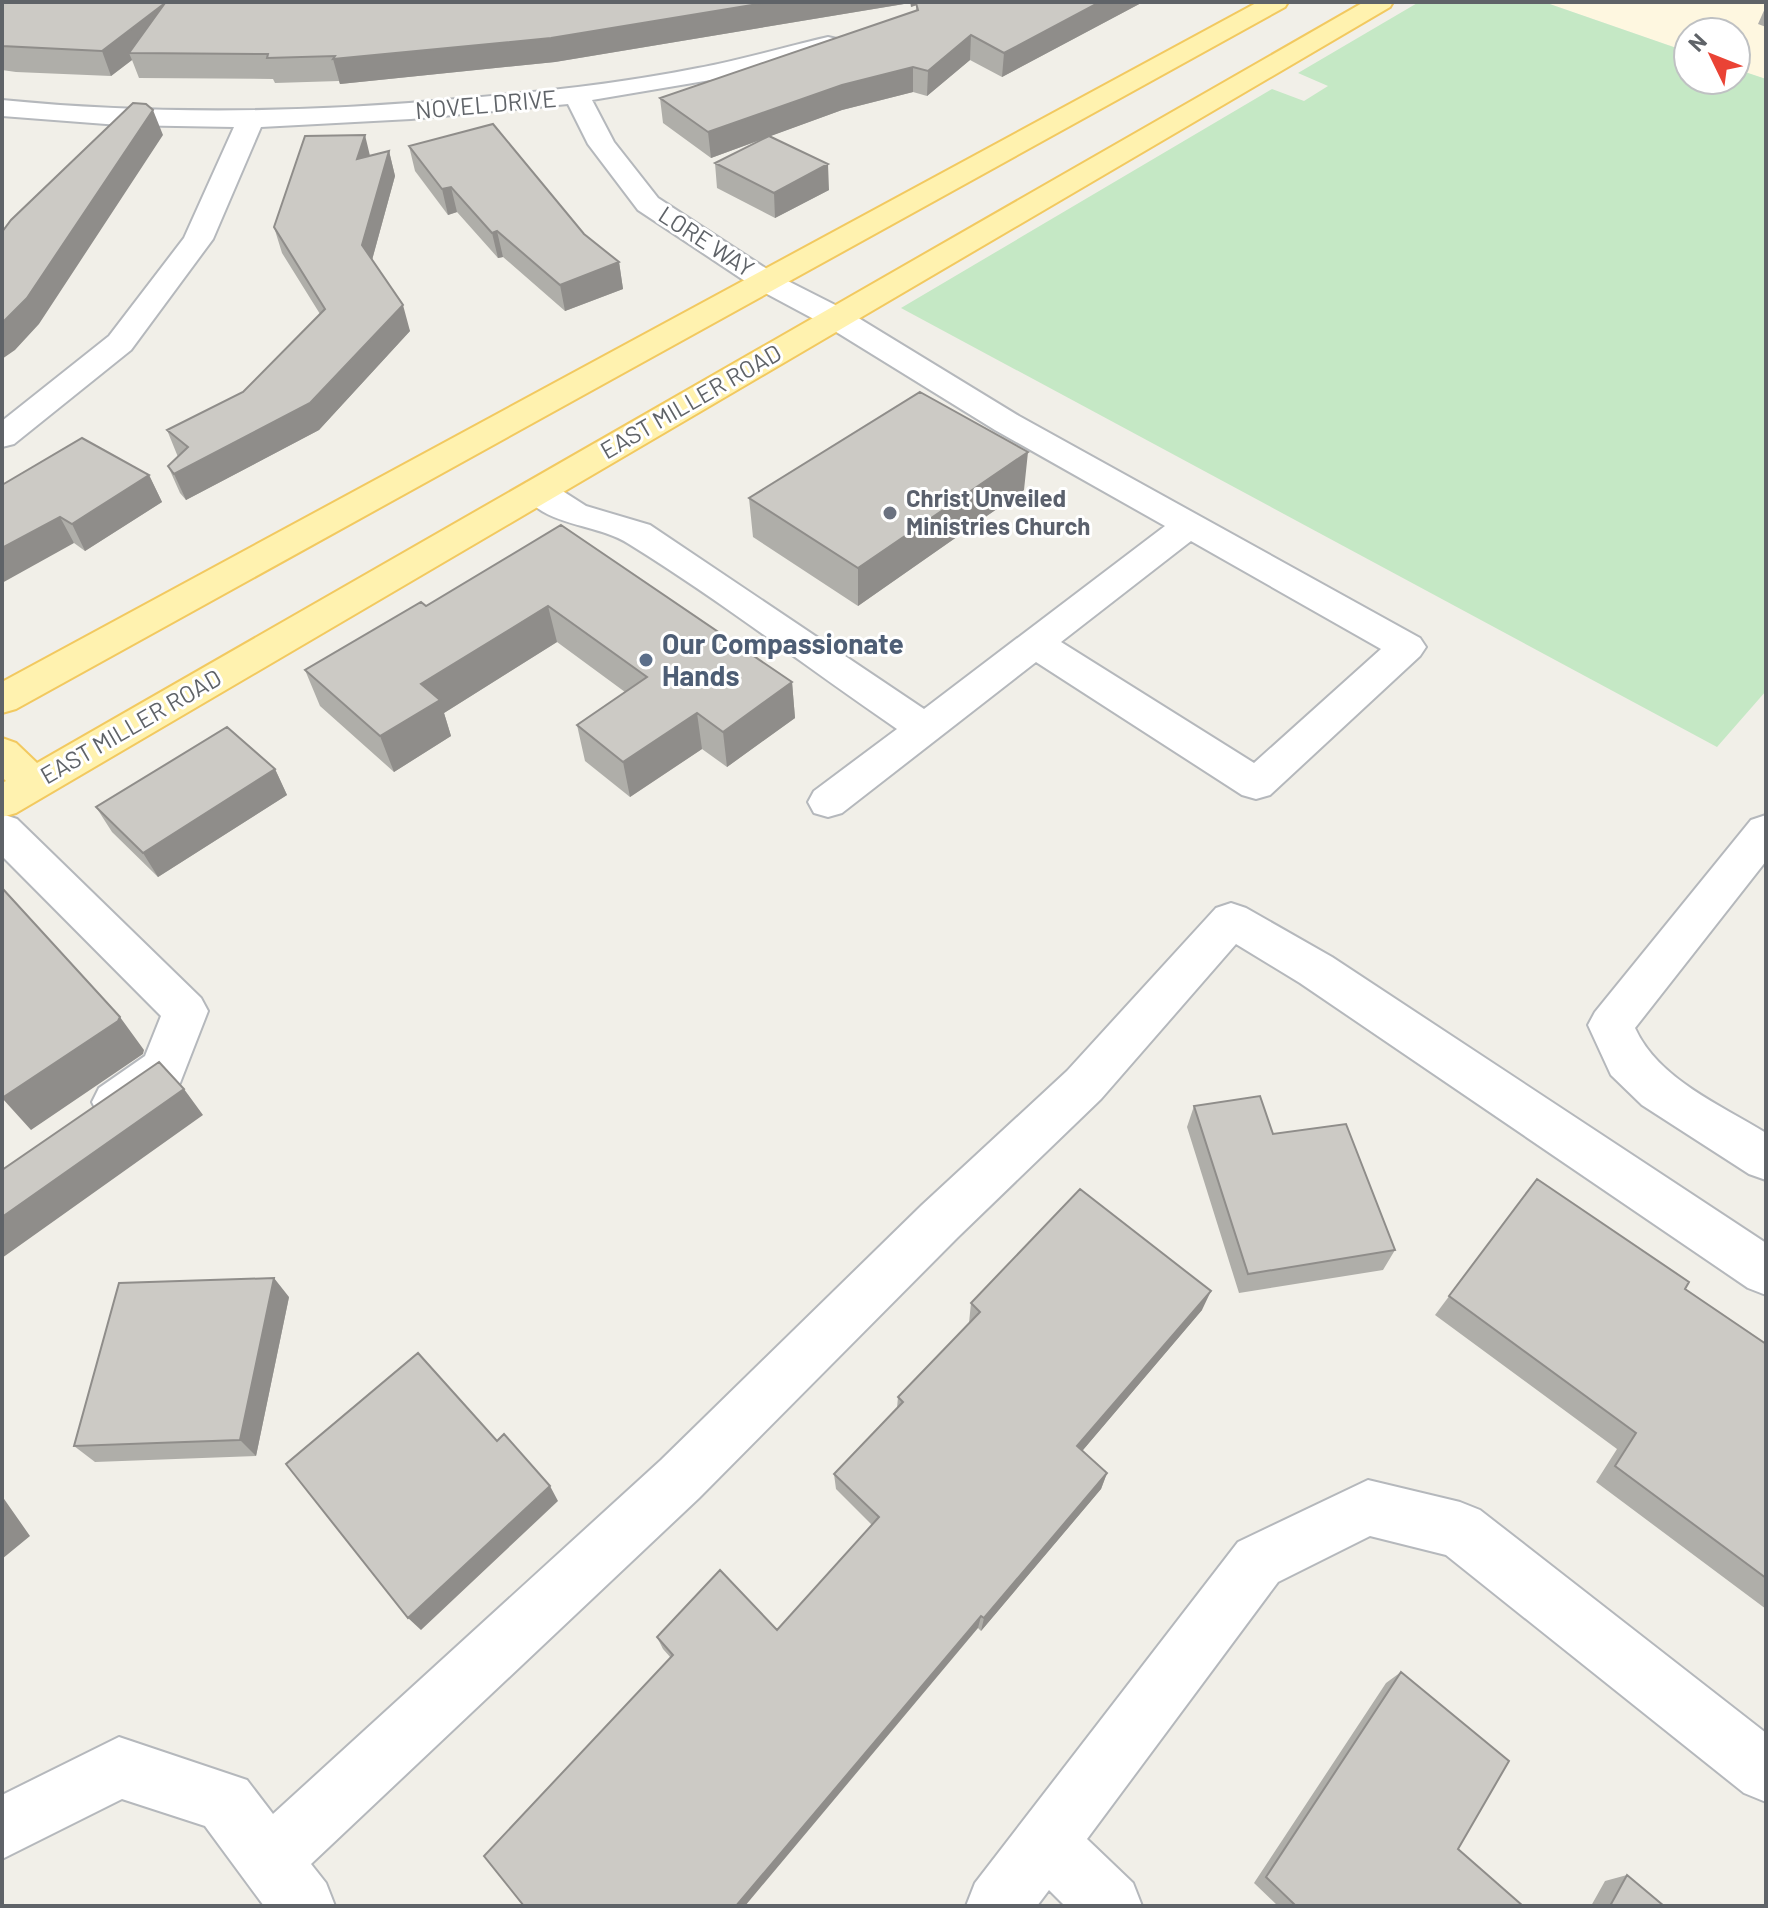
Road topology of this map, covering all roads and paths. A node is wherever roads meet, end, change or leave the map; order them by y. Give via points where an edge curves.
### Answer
1 (1276, 2) edge
2 (1381, 2) edge
3 (847, 38) edge
4 (577, 96) junction
5 (2, 108) edge
6 (251, 119) junction
7 (765, 281) junction
8 (836, 318) junction
9 (2, 437) edge
10 (538, 491) junction
11 (1188, 526) junction
12 (1035, 643) junction
13 (2, 699) edge
14 (925, 729) junction
15 (2, 753) edge
16 (18, 792) edge
17 (828, 802) dead end
18 (2, 830) edge
19 (1766, 831) edge
20 (77, 1129) edge
21 (1766, 1159) edge
22 (1766, 1271) edge
23 (1766, 1771) edge
24 (2, 1828) edge
25 (1046, 1842) junction
26 (286, 1883) edge
27 (998, 1906) edge
28 (1110, 1906) edge

1 - 7 main road
2 - 8 main road, EAST MILLER ROAD
3 - 4 street, NOVEL DRIVE via 687,79
4 - 6 street, NOVEL DRIVE via 375,115
4 - 7 street, LORE WAY via 602,144 648,204
5 - 6 street, NOVEL DRIVE via 83,117
6 - 9 street via 198,239 120,343
7 - 8 street, LORE WAY
7 - 13 main road
8 - 10 main road, EAST MILLER ROAD
8 - 11 street, LORE WAY
10 - 14 street via 574,514 638,533
10 - 16 main road, EAST MILLER ROAD
11 - 12 street
11 - 12 street, LORE WAY via 1407,647 1256,784
12 - 14 street
14 - 17 street
15 - 16 main road
18 - 20 street via 185,1011 164,1069
19 - 21 street via 1611,1025 1627,1061 1659,1091
22 - 26 street via 1316,970 1231,920 1084,1085 680,1479
23 - 25 street via 1460,1530 1368,1508 1258,1562
24 - 26 street via 119,1768 225,1802
25 - 27 street
25 - 28 street

